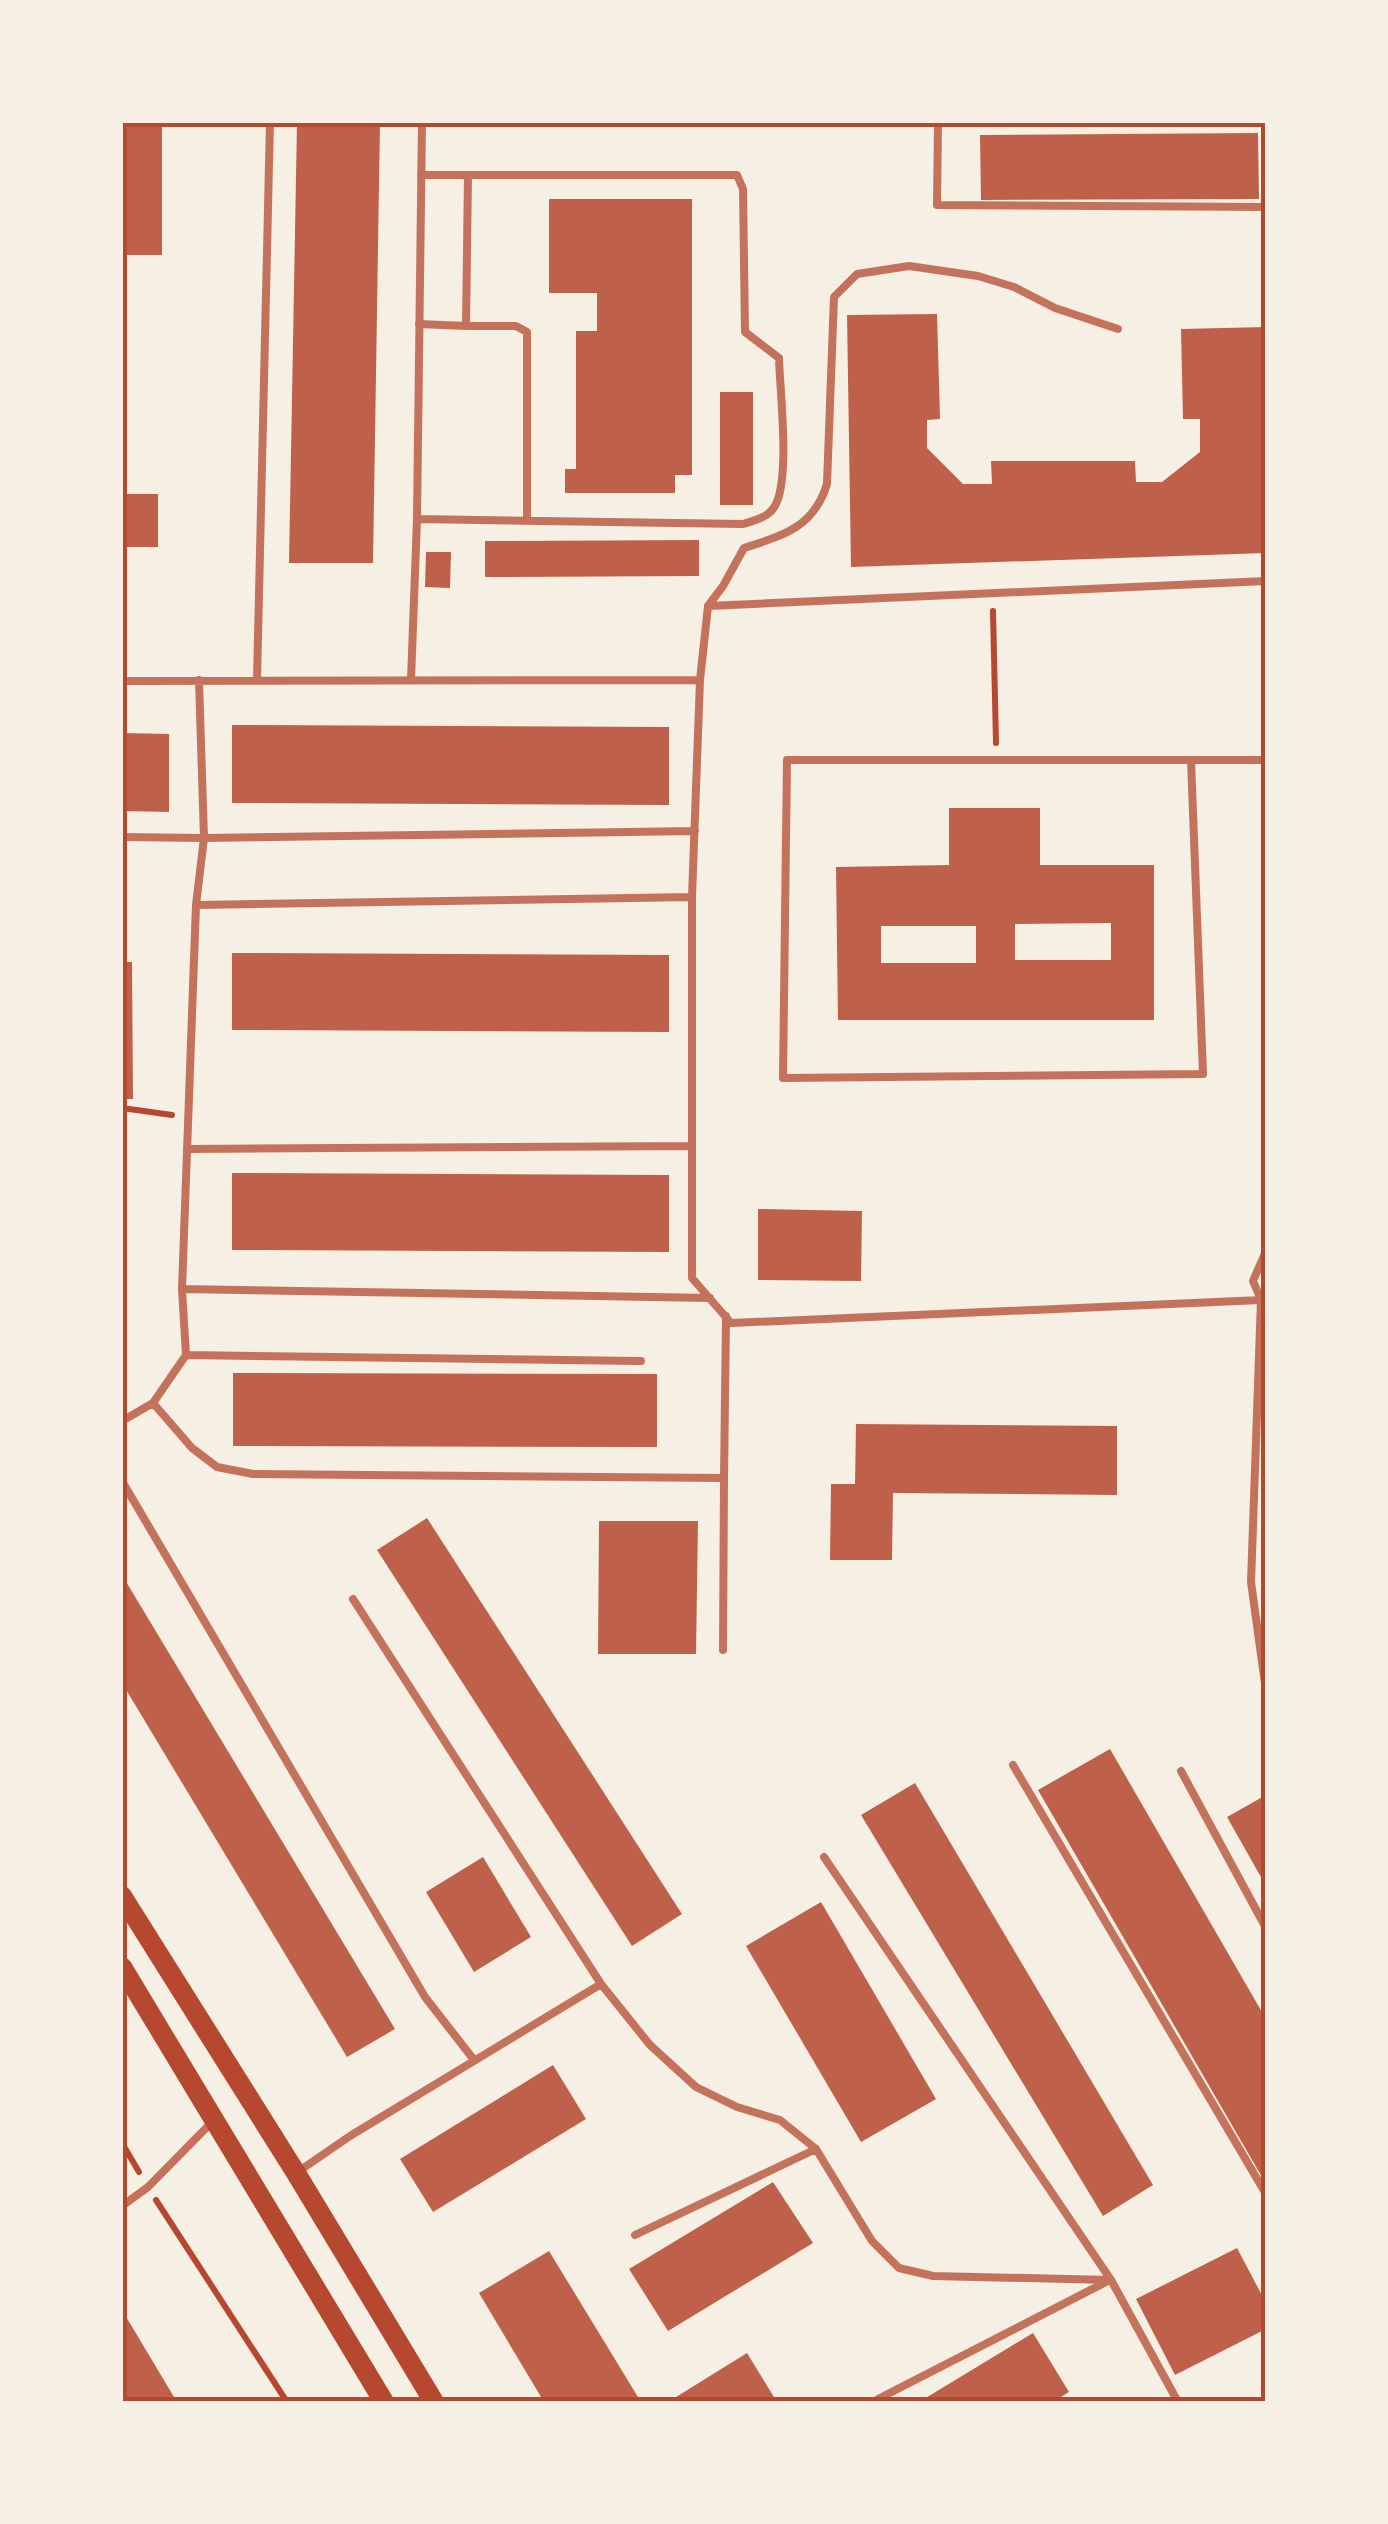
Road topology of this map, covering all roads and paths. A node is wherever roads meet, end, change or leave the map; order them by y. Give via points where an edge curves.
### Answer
1 (270, 122) edge
2 (422, 122) edge
3 (938, 122) edge
4 (422, 175) junction
5 (468, 175) junction
6 (1266, 207) edge
7 (419, 324) junction
8 (466, 326) junction
9 (1118, 329) dead end
10 (417, 519) junction
11 (528, 521) junction
12 (743, 524) junction
13 (744, 548) junction
14 (1266, 582) edge
15 (994, 594) junction
16 (708, 606) junction
17 (122, 680) edge
18 (198, 680) junction
19 (257, 680) junction
20 (411, 680) junction
21 (700, 680) junction
22 (996, 760) junction
23 (1191, 760) junction
24 (1266, 760) edge
25 (695, 831) junction
26 (122, 837) edge
27 (204, 838) junction
28 (692, 897) junction
29 (196, 905) junction
30 (122, 1108) edge
31 (188, 1118) junction
32 (692, 1146) junction
33 (187, 1150) junction
34 (1266, 1251) edge
35 (182, 1289) junction
36 (710, 1298) junction
37 (1260, 1300) junction
38 (726, 1316) junction
39 (186, 1355) junction
40 (641, 1361) dead end
41 (153, 1403) junction
42 (122, 1422) edge
43 (724, 1478) junction
44 (122, 1482) edge
45 (1254, 1500) junction
46 (1266, 1500) edge
47 (1252, 1582) junction
48 (1266, 1582) edge
49 (352, 1599) dead end
50 (723, 1650) dead end
51 (1266, 1691) edge
52 (1013, 1765) dead end
53 (1181, 1771) dead end
54 (824, 1857) dead end
55 (122, 1896) edge
56 (1266, 1928) edge
57 (122, 1967) edge
58 (601, 1984) junction
59 (474, 2060) junction
60 (215, 2119) junction
61 (122, 2143) edge
62 (816, 2150) junction
63 (296, 2173) junction
64 (148, 2187) junction
65 (1266, 2194) edge
66 (122, 2206) edge
67 (635, 2235) dead end
68 (1110, 2280) junction
69 (878, 2399) dead end
70 (287, 2402) edge
71 (384, 2402) edge
72 (434, 2402) edge
73 (1178, 2402) edge

1 - 19 lane
2 - 4 lane
3 - 6 lane via 937,205
4 - 5 lane
4 - 7 lane
5 - 8 lane
5 - 12 lane via 737,175 743,189 746,332 779,358 782,477 776,506
7 - 8 lane
7 - 10 lane
8 - 11 lane via 526,332
9 - 13 lane via 978,276 909,266 858,274 834,297 827,484 820,504 786,534
10 - 11 lane
10 - 20 lane
11 - 12 lane
12 - 13 lane
13 - 16 lane
14 - 15 lane
15 - 16 lane
15 - 22 path
16 - 21 lane
17 - 18 lane
18 - 19 lane
18 - 27 lane
19 - 20 lane
20 - 21 lane
21 - 25 lane
22 - 23 lane
22 - 23 lane via 786,760 784,1078 1203,1074
23 - 24 lane
25 - 27 lane
25 - 28 lane
26 - 27 lane
27 - 29 lane
28 - 29 lane
28 - 32 lane
29 - 31 lane
30 - 31 path
31 - 33 lane
32 - 33 lane
32 - 36 lane via 692,1278
33 - 35 lane
34 - 37 lane via 1253,1281
35 - 36 lane
35 - 39 lane
36 - 38 lane
37 - 38 lane via 731,1323
37 - 45 lane
38 - 43 lane
39 - 40 lane
39 - 41 lane
41 - 42 lane
41 - 43 lane via 217,1467 253,1474
43 - 50 lane
44 - 59 lane via 425,1996
45 - 46 lane
45 - 47 lane
47 - 48 lane
47 - 51 lane
49 - 58 lane
52 - 65 lane
53 - 56 lane
54 - 68 lane
55 - 63 main road
57 - 60 main road
58 - 59 lane
58 - 62 lane via 650,2046 696,2088 780,2120
59 - 63 lane
60 - 64 lane
60 - 71 main road
61 - 64 path
62 - 67 lane
62 - 68 lane via 872,2241 899,2268 933,2276
63 - 72 main road
64 - 66 lane
64 - 70 path
68 - 69 lane
68 - 73 lane

